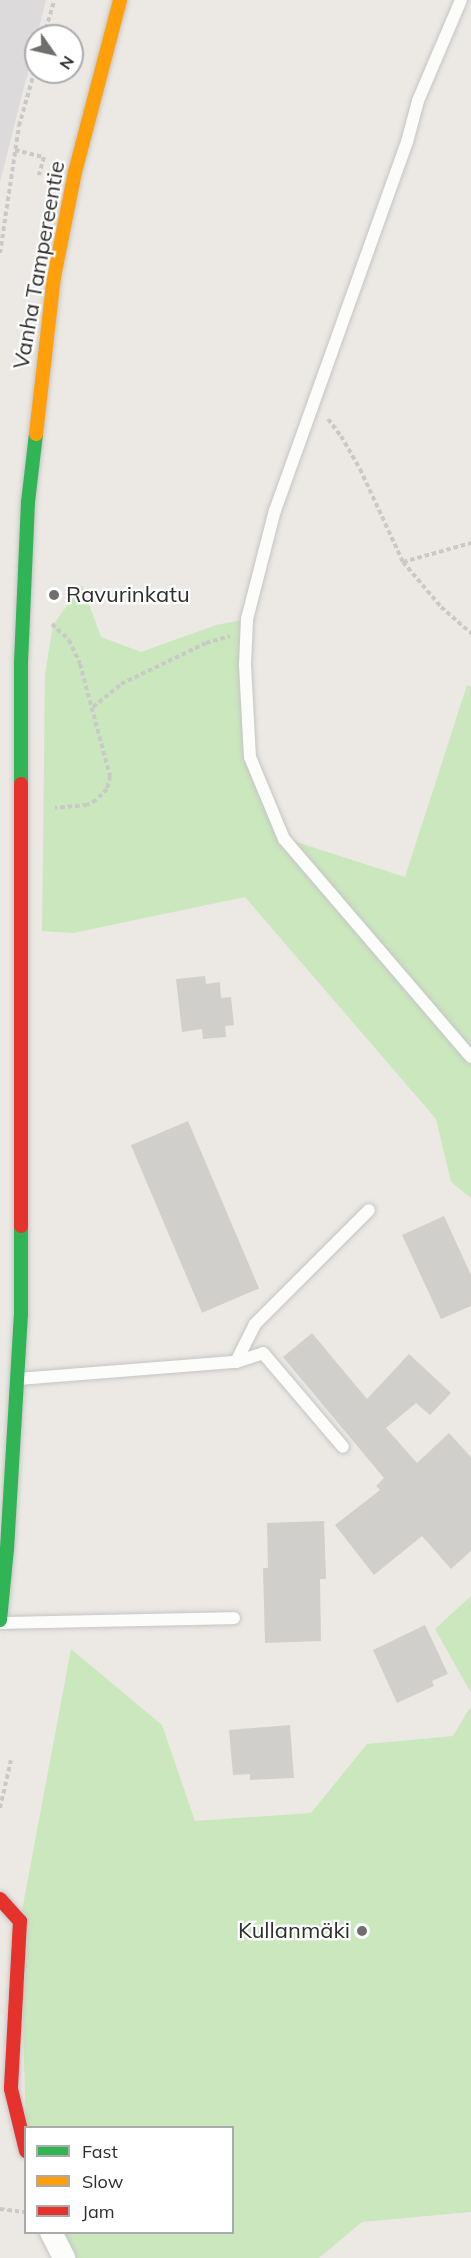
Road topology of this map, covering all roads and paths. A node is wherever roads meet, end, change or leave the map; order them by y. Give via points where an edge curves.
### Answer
1 (54, 0) edge
2 (120, 0) edge
3 (461, 0) edge
4 (47, 24) edge
5 (32, 84) edge
6 (15, 150) junction
7 (39, 175) dead end
8 (0, 253) edge
9 (314, 400) junction
10 (471, 543) edge
11 (403, 562) junction
12 (23, 607) junction
13 (246, 631) junction
14 (471, 633) edge
15 (10, 663) edge
16 (93, 706) junction
17 (55, 808) dead end
18 (10, 929) edge
19 (471, 1057) edge
20 (369, 1210) dead end
21 (236, 1362) junction
22 (17, 1379) junction
23 (343, 1447) dead end
24 (234, 1618) dead end
25 (0, 1621) edge
26 (11, 1760) dead end
27 (0, 1808) edge
28 (0, 1899) edge
29 (24, 2143) edge
30 (0, 2209) edge
31 (24, 2212) edge
32 (52, 2234) edge
33 (64, 2258) edge

1 - 4 path
2 - 12 main road, Vanha Tampereentie via 75,172 54,277 28,502
3 - 9 lane via 418,101 407,142
5 - 6 path
6 - 7 path via 44,157
6 - 8 path
9 - 11 path via 360,469
9 - 13 lane via 276,510
10 - 11 path
11 - 14 path via 441,607
12 - 15 main road, Vanha Tampereentie
12 - 16 path via 69,640
13 - 16 path via 206,643 121,684
13 - 19 lane via 250,757 284,838
15 - 18 main road, Vanha Tampereentie
16 - 17 path via 110,776 107,789 87,805
18 - 22 main road, Vanha Tampereentie via 21,1314
20 - 21 lane via 255,1324
21 - 22 lane
21 - 23 lane via 263,1353
22 - 25 main road, Vanha Tampereentie
24 - 25 lane
26 - 27 path
28 - 29 main road via 20,1921 11,2090
30 - 31 path
32 - 33 street

